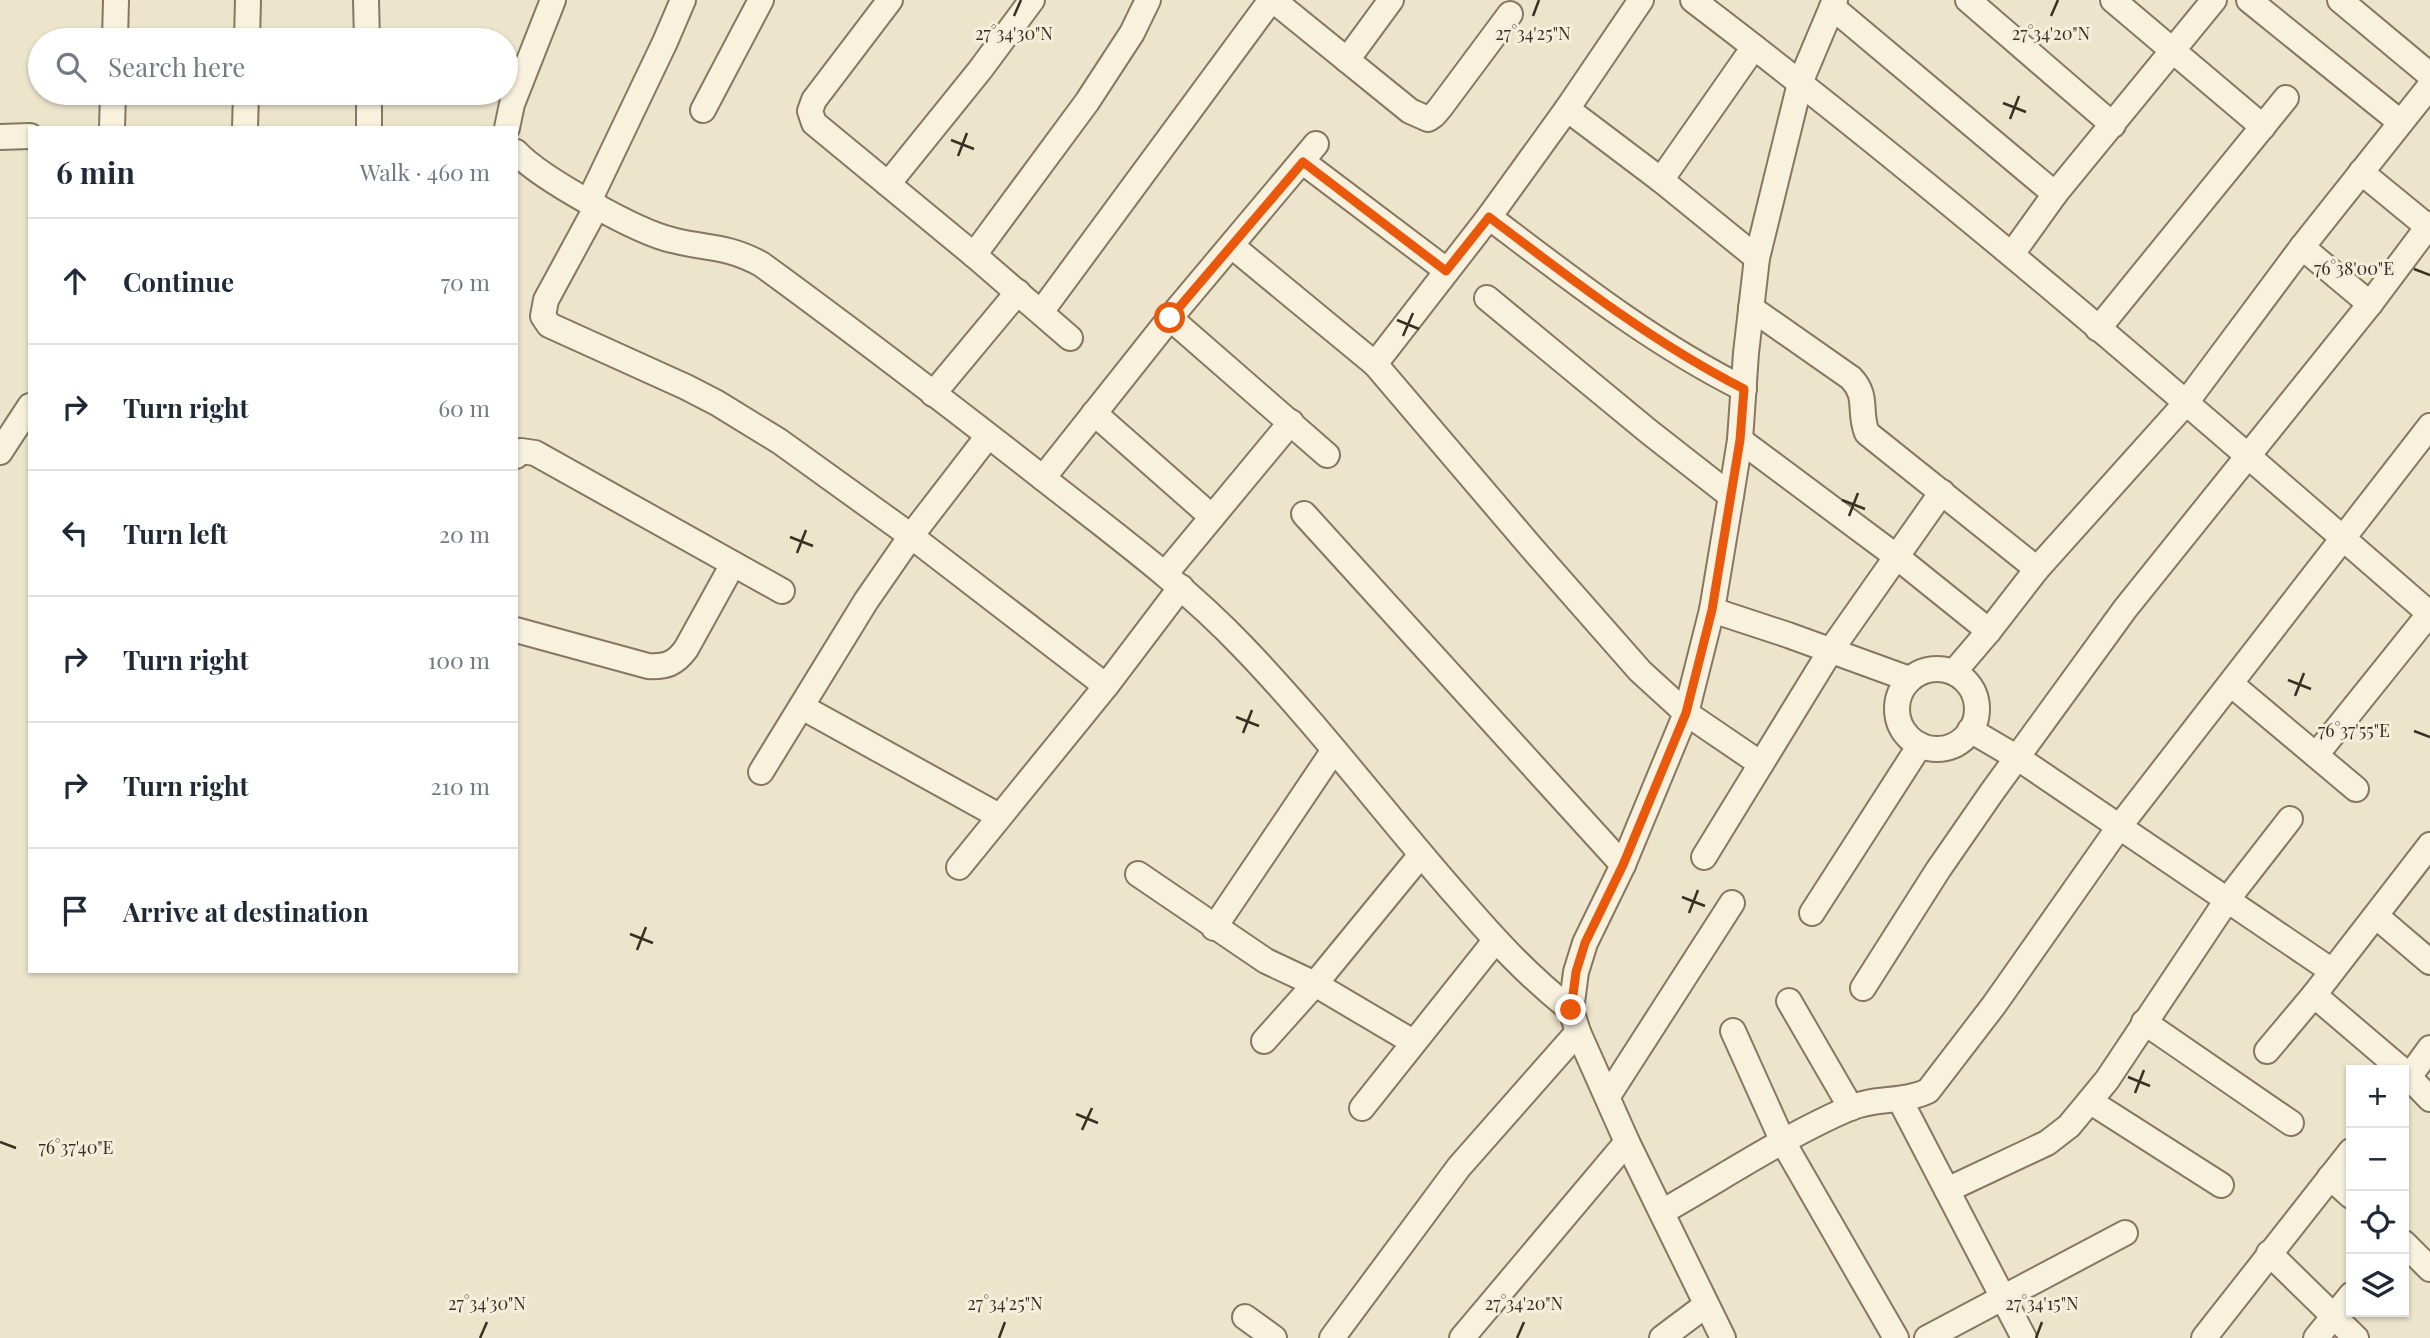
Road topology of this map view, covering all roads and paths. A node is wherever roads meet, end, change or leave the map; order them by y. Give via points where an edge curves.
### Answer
1 (116, 0) edge
2 (248, 0) edge
3 (366, 0) edge
4 (553, 0) edge
5 (683, 0) edge
6 (761, 0) edge
7 (890, 0) edge
8 (1032, 0) edge
9 (1148, 0) edge
10 (1272, 0) edge
11 (1391, 0) edge
12 (1641, 0) edge
13 (1968, 0) edge
14 (2113, 0) edge
15 (2214, 0) edge
16 (2249, 0) edge
17 (2340, 0) edge
18 (1701, 2) edge
19 (1833, 4) edge
20 (1510, 14) dead end
21 (115, 28) edge
22 (247, 28) edge
23 (367, 28) edge
24 (1754, 47) junction
25 (2172, 50) junction
26 (1347, 60) junction
27 (2430, 75) edge
28 (1800, 83) junction
29 (518, 85) edge
30 (2430, 86) edge
31 (2286, 98) dead end
32 (113, 105) edge
33 (246, 105) edge
34 (369, 105) edge
35 (512, 105) edge
36 (1567, 109) junction
37 (703, 110) dead end
38 (2400, 122) junction
39 (2113, 125) junction
40 (112, 126) edge
41 (245, 126) edge
42 (369, 126) edge
43 (507, 126) edge
44 (2263, 127) junction
45 (28, 136) edge
46 (0, 137) edge
47 (518, 154) edge
48 (2361, 173) junction
49 (1661, 180) junction
50 (888, 184) junction
51 (2055, 194) junction
52 (593, 203) junction
53 (1489, 217) junction
54 (2429, 225) edge
55 (1233, 246) junction
56 (2302, 247) junction
57 (2012, 254) junction
58 (974, 255) junction
59 (1757, 258) junction
60 (1446, 271) junction
61 (1018, 292) junction
62 (1487, 298) dead end
63 (2370, 304) junction
64 (1751, 308) junction
65 (1041, 312) junction
66 (1170, 318) junction
67 (2098, 329) junction
68 (1070, 338) dead end
69 (1376, 364) junction
70 (1744, 389) junction
71 (933, 394) junction
72 (2185, 404) junction
73 (28, 409) edge
74 (1094, 413) junction
75 (1291, 422) junction
76 (2430, 426) edge
77 (988, 436) junction
78 (1740, 440) junction
79 (0, 452) edge
80 (518, 454) edge
81 (1327, 455) dead end
82 (2248, 457) junction
83 (1043, 478) junction
84 (1942, 492) junction
85 (1731, 496) junction
86 (1304, 514) dead end
87 (1212, 517) junction
88 (911, 536) junction
89 (2343, 538) junction
90 (1897, 556) junction
91 (733, 564) junction
92 (2037, 569) junction
93 (1173, 581) junction
94 (782, 592) dead end
95 (1712, 610) junction
96 (2430, 613) edge
97 (518, 631) edge
98 (1989, 631) junction
99 (1831, 650) junction
100 (1954, 672) junction
101 (1909, 679) junction
102 (2231, 684) junction
103 (1105, 686) junction
104 (802, 707) junction
105 (1686, 713) junction
106 (1970, 730) junction
107 (1920, 745) junction
108 (1334, 750) junction
109 (2316, 755) junction
110 (2018, 758) junction
111 (1761, 764) junction
112 (761, 772) dead end
113 (2356, 789) dead end
114 (999, 816) junction
115 (2290, 819) dead end
116 (2119, 827) junction
117 (2430, 845) edge
118 (1420, 856) junction
119 (1704, 857) dead end
120 (1623, 865) junction
121 (959, 867) dead end
122 (1139, 874) dead end
123 (2227, 900) junction
124 (1732, 903) dead end
125 (1812, 913) dead end
126 (2376, 916) junction
127 (1214, 928) junction
128 (1495, 941) junction
129 (2430, 962) edge
130 (2332, 971) junction
131 (1315, 985) junction
132 (1863, 988) dead end
133 (2314, 995) junction
134 (1789, 1001) dead end
135 (1574, 1021) junction
136 (2144, 1022) junction
137 (1733, 1031) dead end
138 (1264, 1041) dead end
139 (1413, 1042) junction
140 (2430, 1048) edge
141 (2267, 1051) dead end
142 (2393, 1065) edge
143 (2409, 1072) edge
144 (2409, 1080) edge
145 (1608, 1096) junction
146 (2430, 1099) edge
147 (1900, 1100) junction
148 (2091, 1102) junction
149 (1362, 1108) dead end
150 (1851, 1108) junction
151 (2291, 1123) dead end
152 (1627, 1142) junction
153 (1783, 1142) junction
154 (2346, 1157) edge
155 (2330, 1177) junction
156 (2221, 1185) dead end
157 (1947, 1190) junction
158 (2346, 1191) edge
159 (1662, 1212) junction
160 (2125, 1233) dead end
161 (2409, 1248) edge
162 (2269, 1253) junction
163 (2430, 1269) edge
164 (2003, 1298) junction
165 (2346, 1302) edge
166 (1706, 1305) junction
167 (2334, 1316) junction
168 (1245, 1317) dead end
169 (1274, 1338) edge
170 (1332, 1338) edge
171 (1462, 1338) edge
172 (1662, 1338) edge
173 (1723, 1338) edge
174 (1896, 1338) edge
175 (1927, 1338) edge
176 (2024, 1338) edge
177 (2204, 1338) edge
178 (2316, 1338) edge
179 (2356, 1338) edge

1 - 21 street
2 - 22 street
3 - 23 street
4 - 29 street
5 - 52 street
6 - 37 street
7 - 50 street via 820,90 810,111 821,130
8 - 50 street
9 - 58 street via 1087,102
10 - 26 street
10 - 65 street
11 - 26 street
12 - 36 street
13 - 39 street
14 - 25 street
15 - 25 street
16 - 38 street
17 - 27 street
18 - 24 street
19 - 28 street
19 - 51 street
20 - 26 street via 1428,119 1410,111
24 - 28 street
24 - 49 street
25 - 39 street
25 - 44 street
28 - 57 street
28 - 59 street
30 - 38 street
31 - 44 street
32 - 40 street
33 - 41 street
34 - 42 street
35 - 43 street
36 - 49 street
36 - 53 street
38 - 48 street
39 - 51 street
44 - 67 street
45 - 46 street
47 - 52 street
48 - 54 street
48 - 56 street
49 - 59 street
50 - 58 street
51 - 57 street
52 - 71 street via 671,240 742,253
52 - 88 street via 546,300 543,316 549,325 717,403 779,441
53 - 60 street
53 - 70 street via 1635,325
54 - 63 street
55 - 60 street via 1310,153
55 - 66 street
55 - 69 street
56 - 63 street
56 - 72 street
57 - 67 street
58 - 61 street
59 - 64 street
60 - 69 street
61 - 65 street
61 - 71 street
62 - 85 street
63 - 82 street
64 - 70 street
64 - 84 street via 1851,378 1861,392 1867,433
65 - 68 street
66 - 74 street
66 - 75 street
67 - 72 street
69 - 105 street via 1602,629
70 - 78 street
71 - 77 street
72 - 82 street
72 - 92 street
73 - 79 street
74 - 83 street
74 - 87 street
75 - 81 street
75 - 87 street
76 - 89 street
77 - 83 street
77 - 88 street
78 - 85 street
78 - 90 street
80 - 91 street via 535,453
82 - 89 street
82 - 110 street via 2125,609
83 - 93 street
84 - 90 street
84 - 92 street
85 - 95 street
86 - 120 street
87 - 93 street
88 - 103 street
88 - 104 street
89 - 96 street
89 - 102 street
90 - 98 street
90 - 99 street
91 - 94 street
91 - 97 street via 686,649 670,665 648,666
92 - 98 street
93 - 103 street
93 - 108 street via 1244,647
95 - 99 street
95 - 105 street
96 - 109 street
98 - 100 street
99 - 101 street
99 - 111 street
100 - 101 street via 1938,668
100 - 106 street via 1974,694 1977,710
101 - 107 street via 1900,692 1899,723
102 - 109 street
102 - 116 street
103 - 114 street
104 - 112 street
104 - 114 street
105 - 111 street
105 - 120 street
106 - 107 street via 1951,746
106 - 110 street
107 - 125 street
108 - 118 street
108 - 127 street
109 - 113 street
110 - 116 street
110 - 132 street via 1938,870
111 - 119 street
114 - 121 street
115 - 123 street
116 - 123 street
116 - 147 street via 1939,1079 1928,1091
117 - 126 street
118 - 128 street
118 - 131 street
120 - 135 street via 1585,943 1576,972
122 - 127 street
123 - 130 street
123 - 136 street
124 - 145 street
126 - 129 street
126 - 130 street
127 - 131 street
128 - 135 street
128 - 139 street
130 - 133 street
131 - 138 street
131 - 139 street
133 - 141 street
133 - 142 street
134 - 150 street
135 - 145 street
135 - 170 street
136 - 148 street
136 - 151 street
137 - 153 street
139 - 149 street
140 - 143 street
144 - 146 street
145 - 152 street
147 - 150 street
147 - 157 street
148 - 156 street
148 - 157 street via 2047,1143
150 - 153 street
152 - 159 street
152 - 171 street
153 - 159 street
153 - 174 street
154 - 155 street
155 - 158 street
155 - 162 street
157 - 164 street
159 - 166 street
160 - 164 street
161 - 163 street
162 - 167 street
162 - 177 street
164 - 175 street
164 - 176 street
165 - 167 street
166 - 172 street
166 - 173 street
167 - 178 street
167 - 179 street
168 - 169 street

